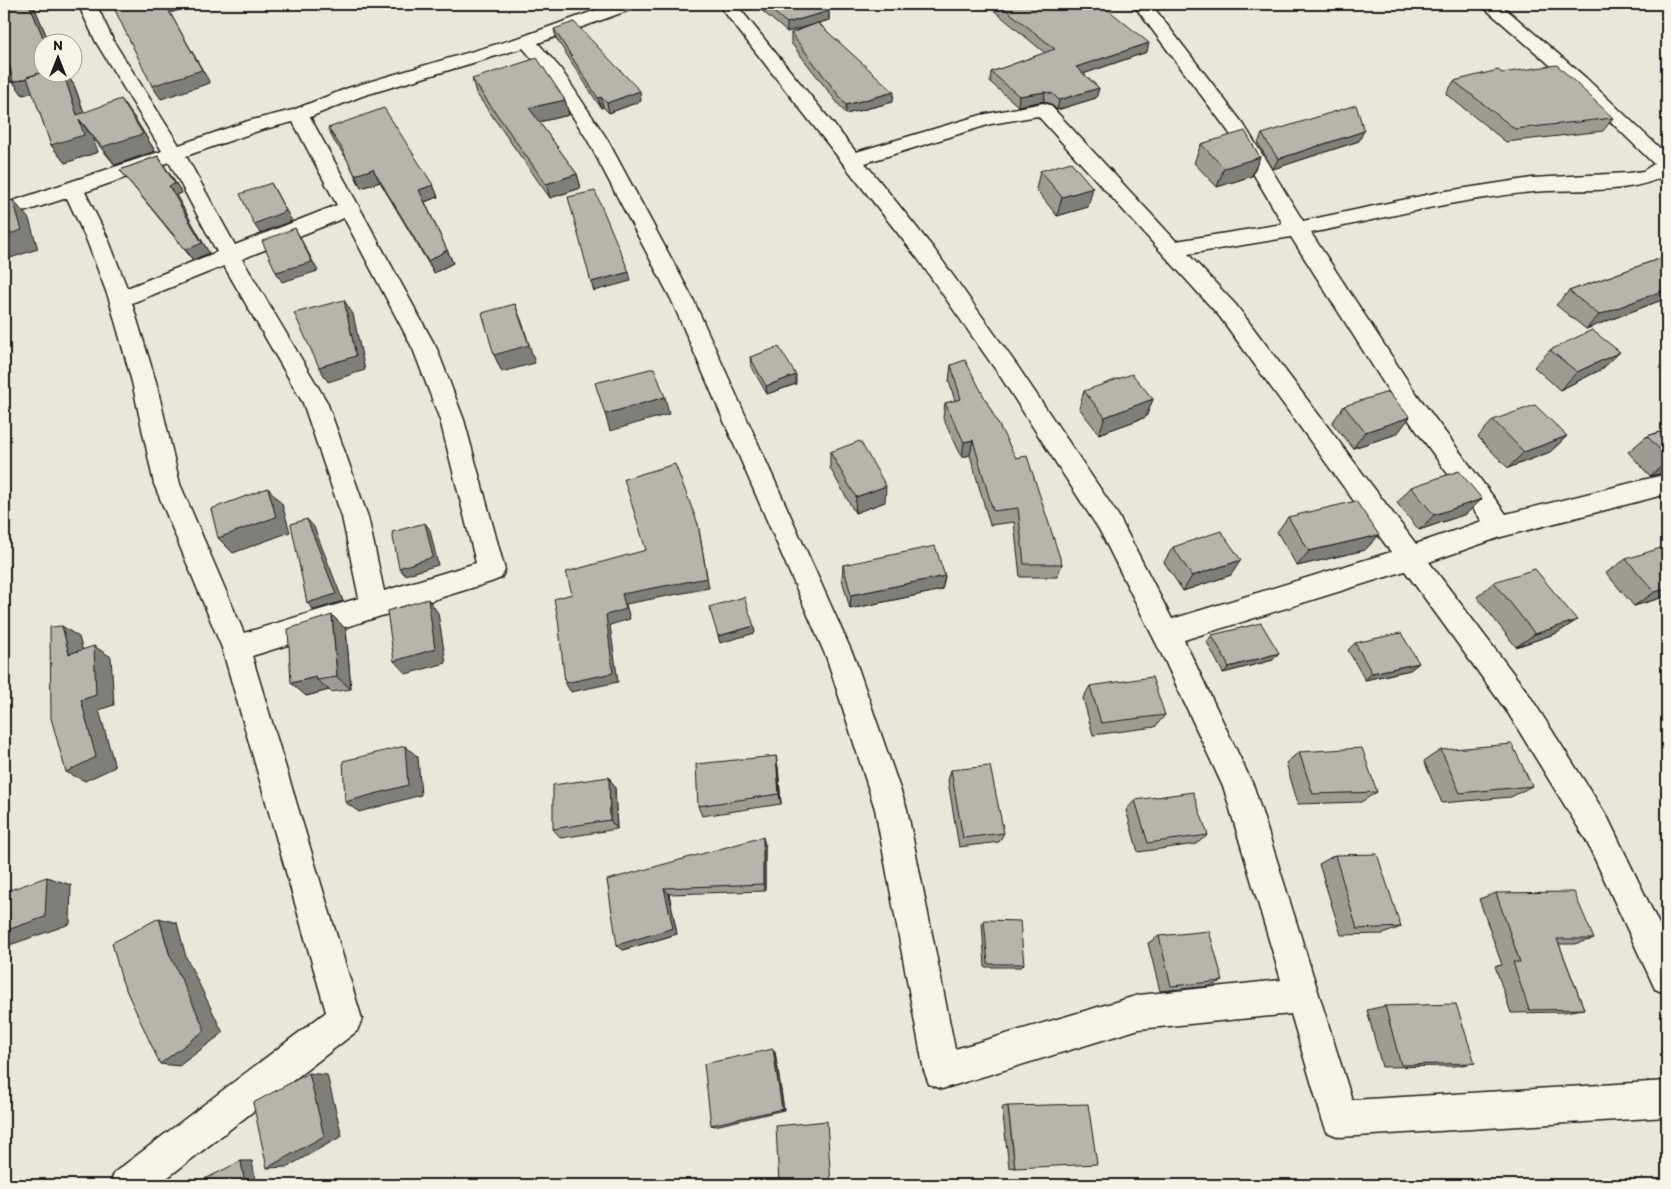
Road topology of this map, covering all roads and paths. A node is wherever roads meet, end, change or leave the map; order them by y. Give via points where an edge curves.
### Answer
1 (87, 4) edge
2 (629, 4) edge
3 (727, 4) edge
4 (1142, 4) edge
5 (1488, 4) edge
6 (527, 41) junction
7 (299, 115) junction
8 (174, 154) junction
9 (853, 160) junction
10 (1667, 165) edge
11 (74, 189) junction
12 (350, 208) junction
13 (4, 211) edge
14 (1297, 229) junction
15 (1172, 249) junction
16 (229, 255) junction
17 (120, 298) junction
18 (1667, 484) edge
19 (1500, 526) junction
20 (1409, 558) junction
21 (374, 606) junction
22 (1164, 634) junction
23 (236, 648) junction
24 (1659, 943) edge
25 (1667, 976) edge
26 (1304, 995) junction
27 (1667, 1100) edge
28 (128, 1185) edge

1 - 8 street via 105,42
2 - 6 street
3 - 9 street
4 - 14 street via 1237,129
5 - 10 street via 1534,39
6 - 7 street via 355,92
6 - 26 street via 553,72 597,140 682,299 841,659 891,809 942,1071 1139,1012
7 - 8 street via 255,125
7 - 12 street
8 - 11 street
8 - 16 street
9 - 15 street via 988,119 1043,108
9 - 22 street via 926,254 1014,378 1108,523
10 - 14 street via 1649,176 1636,179 1513,188 1440,199
11 - 13 street
11 - 17 street
12 - 16 street
12 - 21 street via 425,349 449,411 491,570
14 - 15 street
14 - 19 street via 1404,395
15 - 20 street via 1228,312
16 - 17 street
16 - 21 street via 315,402 355,517
17 - 23 street via 144,382 167,484
18 - 19 street
19 - 20 street
20 - 22 street
20 - 24 street via 1518,703 1597,829
21 - 23 street
22 - 26 street via 1240,787
23 - 28 street via 345,1019
24 - 25 street
26 - 27 street via 1340,1119

